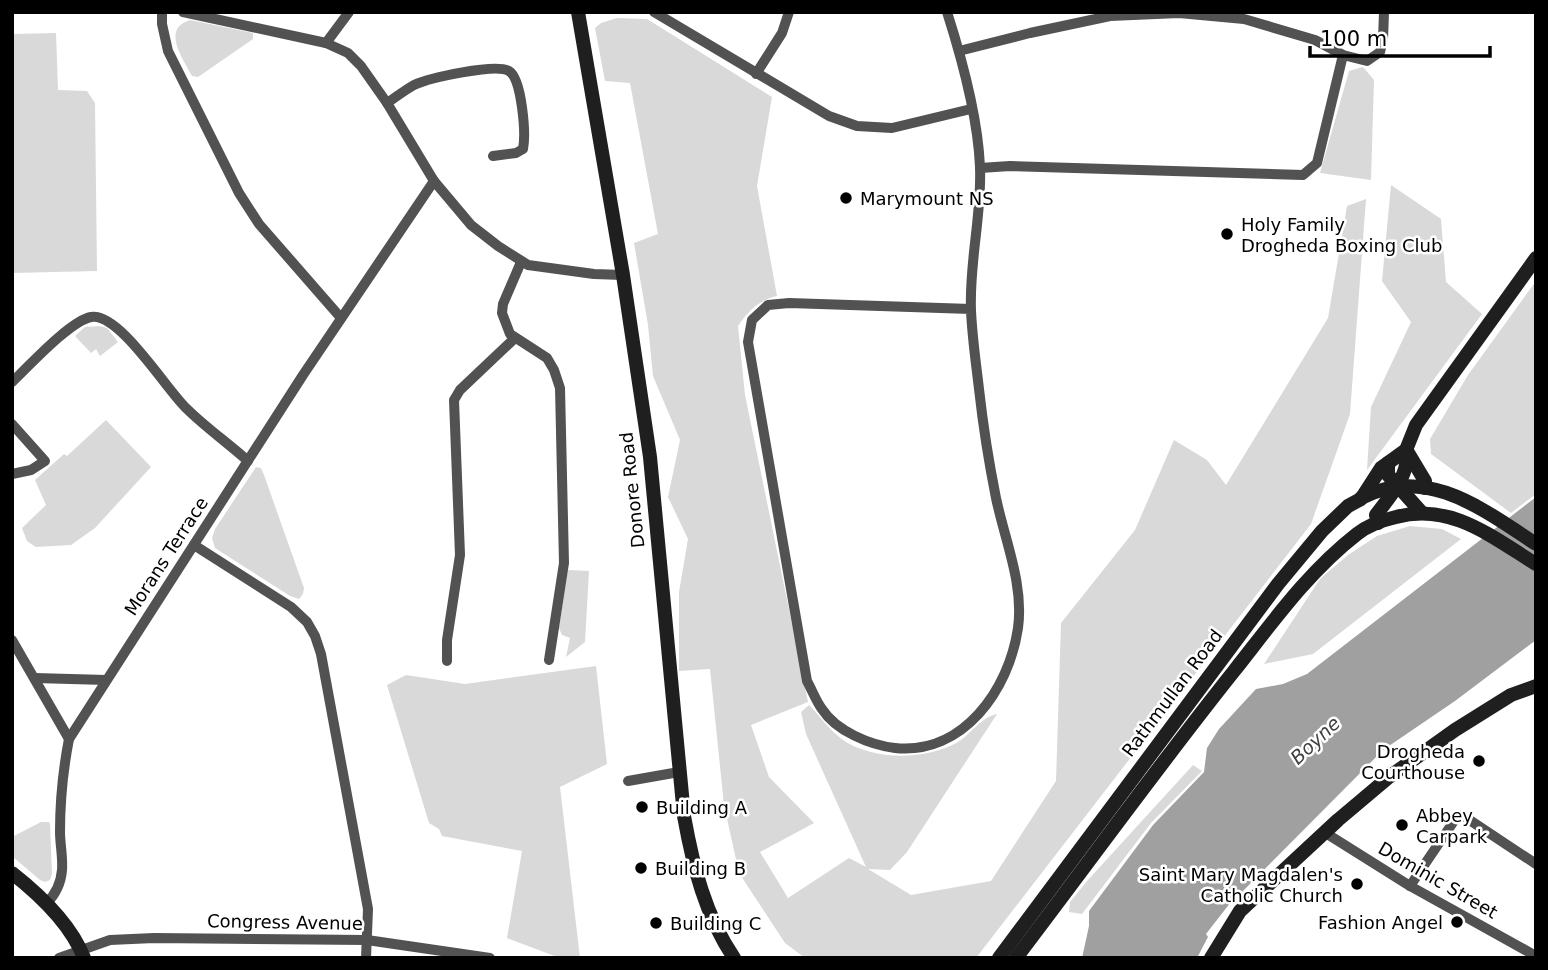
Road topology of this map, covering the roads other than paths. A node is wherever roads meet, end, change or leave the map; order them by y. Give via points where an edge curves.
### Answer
1 (162, 12) edge
2 (183, 12) edge
3 (349, 12) edge
4 (578, 12) edge
5 (654, 12) edge
6 (789, 12) edge
7 (947, 12) edge
8 (1384, 12) edge
9 (1110, 14) edge
10 (1244, 15) edge
11 (326, 43) junction
12 (960, 51) junction
13 (1343, 55) junction
14 (756, 74) junction
15 (387, 103) junction
16 (971, 108) junction
17 (493, 156) dead end
18 (980, 167) junction
19 (433, 181) junction
20 (1536, 258) edge
21 (521, 262) junction
22 (623, 275) junction
23 (971, 309) junction
24 (341, 318) junction
25 (515, 338) junction
26 (12, 382) edge
27 (12, 424) edge
28 (1406, 450) junction
29 (248, 461) junction
30 (1388, 463) junction
31 (12, 474) edge
32 (1397, 487) junction
33 (1425, 488) junction
34 (1361, 499) junction
35 (1422, 513) junction
36 (1378, 523) junction
37 (1536, 544) edge
38 (194, 545) junction
39 (1536, 564) edge
40 (12, 640) edge
41 (549, 660) dead end
42 (447, 662) dead end
43 (35, 678) junction
44 (106, 680) junction
45 (1536, 686) edge
46 (69, 739) junction
47 (679, 772) junction
48 (628, 781) dead end
49 (1324, 832) junction
50 (1536, 864) edge
51 (12, 873) edge
52 (1410, 886) junction
53 (46, 904) junction
54 (367, 940) junction
55 (83, 954) edge
56 (1536, 956) edge
57 (59, 958) edge
58 (366, 958) edge
59 (490, 958) edge
60 (734, 958) edge
61 (999, 958) edge
62 (1017, 958) edge
63 (1211, 958) edge

1 - 24 street via 168,51 239,193 259,224
2 - 11 street
3 - 11 street
4 - 22 street, Donore Road
5 - 14 street
6 - 14 street via 782,33
7 - 12 street
8 - 13 street via 1380,52 1367,61
9 - 10 street
9 - 12 street
10 - 13 street
11 - 15 street via 348,53
12 - 16 street
13 - 18 street via 1317,163 1303,175
14 - 16 street via 829,116 857,126 892,128
15 - 17 street via 430,79 496,68 509,71 517,80 523,149
15 - 19 street
16 - 18 street
18 - 23 street
19 - 21 street via 471,225
19 - 24 street, Morans Terrace
20 - 28 street, Rathmullan Road via 1416,425
21 - 22 street
21 - 25 street via 502,313
22 - 47 street, Donore Road via 650,457
23 - 23 street via 996,497 1019,591 1018,628 996,688 977,718 940,743 914,750 889,747 860,738 833,721 807,681 754,382 748,342 752,320 768,305 789,303
24 - 29 street, Morans Terrace
25 - 41 street via 547,358 560,388 564,563
25 - 42 street via 454,400 460,555
26 - 29 street via 79,321 93,316 107,320 185,408
27 - 31 street via 45,461
28 - 30 street, Rathmullan Road
28 - 32 street, Rathmullan Road via 1408,461
28 - 33 street
29 - 38 street, Morans Terrace
30 - 32 street via 1388,475
30 - 34 street, Rathmullan Road
32 - 33 street
32 - 34 street
32 - 35 street
32 - 36 street, Rathmullan Road via 1376,515
33 - 37 street via 1448,492
34 - 61 street, Rathmullan Road via 1322,531 1278,584
35 - 36 street
35 - 39 street via 1449,516 1479,528
36 - 62 street, Rathmullan Road via 1359,532 1294,596
38 - 44 street, Morans Terrace
38 - 54 street via 291,607 315,636 368,909
40 - 43 street
43 - 44 street
43 - 46 street
44 - 46 street, Morans Terrace
45 - 49 street via 1511,695 1427,749
46 - 53 street, Morans Terrace via 62,775 62,870
47 - 48 street
47 - 60 street, Donore Road via 695,872 714,923
49 - 52 street, Dominic Street
49 - 63 street via 1240,911
50 - 52 street via 1462,815
51 - 53 street
52 - 56 street, Dominic Street
53 - 55 street
54 - 55 street, Congress Avenue via 110,940
54 - 58 street
54 - 59 street, Congress Avenue
55 - 57 street, Congress Avenue

